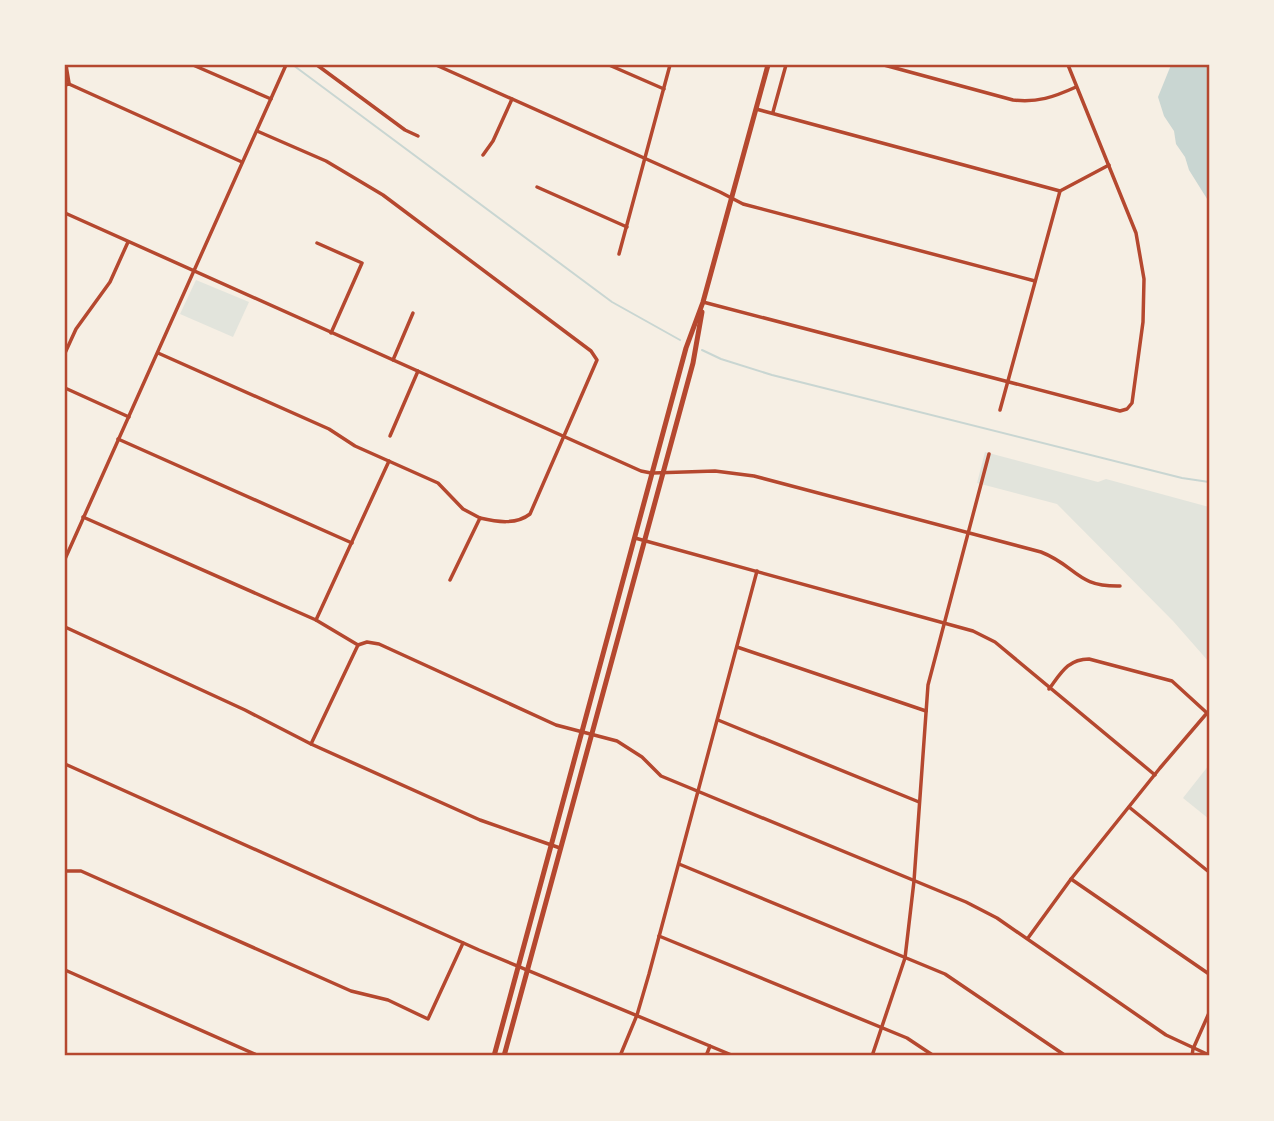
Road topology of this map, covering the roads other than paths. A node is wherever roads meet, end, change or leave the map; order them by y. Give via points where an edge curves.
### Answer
1 (66, 65) edge
2 (193, 65) edge
3 (317, 65) edge
4 (436, 65) edge
5 (609, 65) edge
6 (670, 65) edge
7 (768, 65) edge
8 (786, 65) edge
9 (884, 65) edge
10 (1068, 65) edge
11 (286, 66) edge
12 (67, 85) edge
13 (1076, 87) junction
14 (664, 89) junction
15 (271, 99) junction
16 (512, 99) junction
17 (756, 108) junction
18 (773, 112) junction
19 (257, 131) junction
20 (418, 136) dead end
21 (483, 155) dead end
22 (645, 158) junction
23 (242, 162) junction
24 (1109, 165) junction
25 (537, 187) dead end
26 (1060, 191) junction
27 (731, 198) junction
28 (65, 213) edge
29 (627, 227) junction
30 (128, 242) junction
31 (317, 243) dead end
32 (619, 254) dead end
33 (194, 272) junction
34 (1035, 281) junction
35 (703, 302) junction
36 (414, 313) dead end
37 (331, 332) junction
38 (65, 353) edge
39 (158, 353) junction
40 (393, 360) junction
41 (418, 371) junction
42 (1008, 382) junction
43 (65, 388) edge
44 (1000, 410) dead end
45 (129, 416) junction
46 (390, 436) dead end
47 (564, 436) junction
48 (118, 439) junction
49 (989, 454) dead end
50 (389, 461) junction
51 (653, 473) junction
52 (663, 473) junction
53 (83, 517) junction
54 (480, 518) junction
55 (968, 533) junction
56 (635, 538) junction
57 (644, 541) junction
58 (352, 543) junction
59 (65, 559) edge
60 (757, 571) junction
61 (450, 580) dead end
62 (1120, 586) dead end
63 (316, 621) junction
64 (945, 622) junction
65 (65, 627) edge
66 (358, 645) junction
67 (737, 647) junction
68 (1049, 688) junction
69 (926, 710) junction
70 (718, 720) junction
71 (583, 731) junction
72 (592, 734) junction
73 (311, 744) junction
74 (65, 764) edge
75 (1154, 775) junction
76 (698, 792) junction
77 (919, 803) junction
78 (1129, 807) junction
79 (551, 846) junction
80 (561, 848) junction
81 (679, 864) junction
82 (65, 871) edge
83 (1209, 872) edge
84 (1071, 879) junction
85 (914, 881) junction
86 (659, 936) junction
87 (1028, 939) junction
88 (463, 943) junction
89 (905, 958) junction
90 (519, 967) junction
91 (65, 970) edge
92 (528, 970) junction
93 (1209, 974) edge
94 (1209, 1013) edge
95 (637, 1015) junction
96 (882, 1028) junction
97 (710, 1046) junction
98 (1193, 1049) junction
99 (1209, 1055) edge
100 (259, 1056) edge
101 (494, 1056) edge
102 (505, 1056) edge
103 (620, 1056) edge
104 (706, 1056) edge
105 (734, 1056) edge
106 (872, 1056) edge
107 (934, 1056) edge
108 (1066, 1056) edge
109 (1192, 1056) edge

1 - 12 street
2 - 15 street
3 - 20 street
4 - 16 street
5 - 14 street
6 - 14 street
7 - 17 main road
8 - 18 street
9 - 13 street via 1030,102 1052,99
10 - 13 street
11 - 15 street
12 - 23 street
13 - 24 street
14 - 22 street
15 - 19 street
16 - 21 street
16 - 22 street
17 - 18 street
17 - 27 main road
18 - 26 street
19 - 23 street
19 - 47 street via 326,161 383,195 591,351 597,360
22 - 27 street
22 - 29 street
23 - 33 street
24 - 26 street
24 - 42 street via 1136,233 1144,279 1132,402 1128,410 1120,411
25 - 29 street
26 - 34 street
27 - 34 street
27 - 35 main road
28 - 30 street
29 - 32 street
30 - 33 street
30 - 38 street via 110,282 76,328
31 - 37 street via 362,263
33 - 37 street
33 - 39 street
34 - 42 street
35 - 42 street
35 - 51 main road
35 - 52 main road via 698,342
36 - 40 street
37 - 40 street
39 - 45 street
39 - 50 street via 329,429
40 - 41 street
41 - 46 street
41 - 47 street
42 - 44 street
43 - 45 street
45 - 48 street
47 - 51 street
47 - 54 street via 530,514 523,520
48 - 53 street
48 - 58 street
49 - 55 street
50 - 54 street via 438,483 463,509
50 - 58 street
51 - 52 street
51 - 56 main road
52 - 55 street via 733,472
52 - 57 main road
53 - 59 street
53 - 63 street
54 - 61 street
55 - 62 street via 1056,558 1092,584
55 - 64 street
56 - 57 street
56 - 71 main road
57 - 60 street
57 - 72 main road
58 - 63 street
60 - 64 street
60 - 67 street
63 - 66 street
64 - 68 street via 995,642
64 - 69 street
65 - 73 street
66 - 71 street via 379,643 556,725
66 - 73 street
67 - 69 street
67 - 70 street
68 - 75 street
68 - 75 street via 1067,664 1078,659 1172,681 1207,713
69 - 77 street
70 - 76 street
70 - 77 street
71 - 72 street
71 - 79 main road
72 - 76 street via 629,747 661,776
72 - 80 main road
73 - 79 street via 480,820
74 - 88 street
75 - 78 street
76 - 81 street
76 - 85 street
77 - 85 street
78 - 83 street
78 - 84 street
79 - 80 street
79 - 90 main road
80 - 92 main road
81 - 86 street
81 - 89 street
82 - 88 street via 81,871 351,992 388,1000 428,1019
84 - 87 street
84 - 93 street
85 - 87 street via 966,902
85 - 89 street
86 - 95 street
86 - 96 street
87 - 98 street
88 - 90 street
89 - 96 street
89 - 108 street via 945,974
90 - 92 street
90 - 101 main road
91 - 100 street
92 - 95 street
92 - 102 main road
94 - 98 street
95 - 97 street
95 - 103 street
96 - 106 street
96 - 107 street
97 - 104 street
97 - 105 street
98 - 99 street
98 - 109 street

